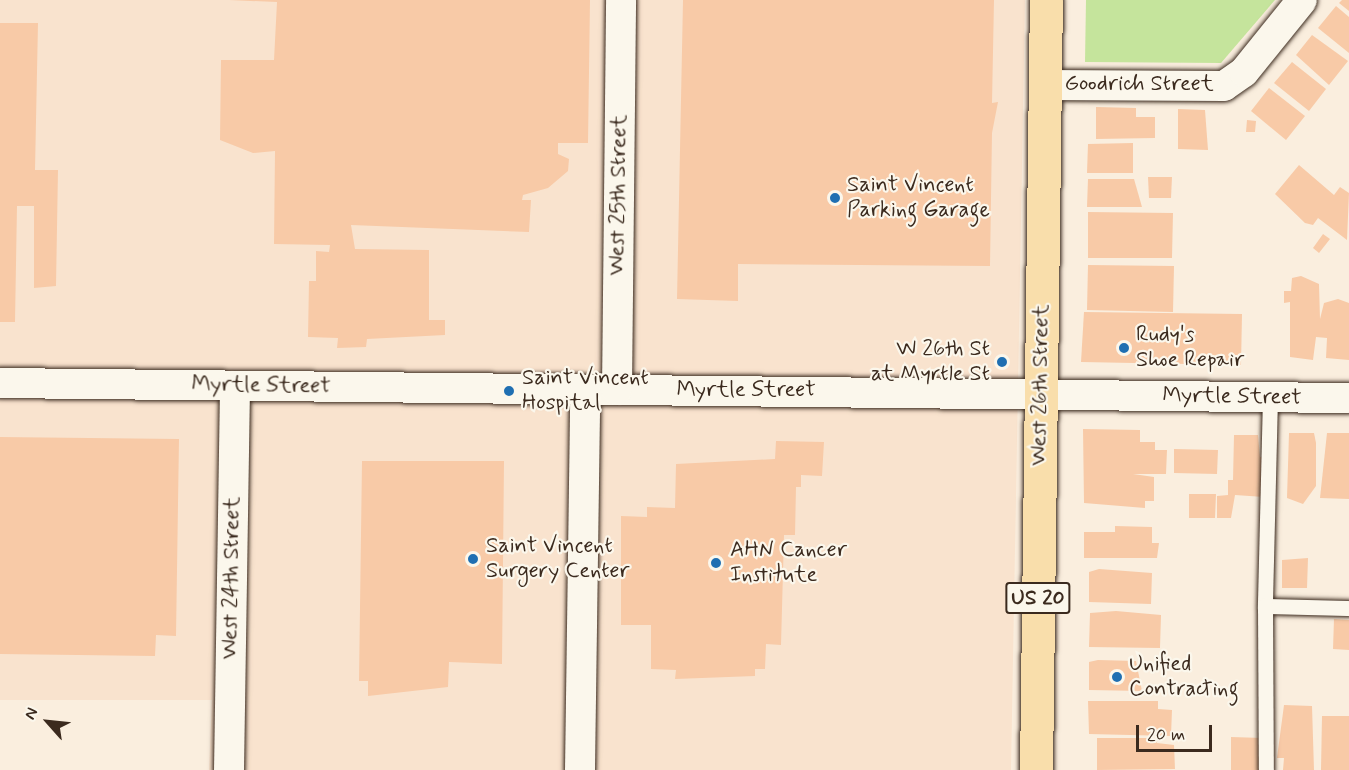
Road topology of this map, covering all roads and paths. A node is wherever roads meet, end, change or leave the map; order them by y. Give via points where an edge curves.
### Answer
1 (621, 0) edge
2 (1046, 0) edge
3 (1302, 0) edge
4 (1045, 85) junction
5 (0, 383) edge
6 (235, 386) junction
7 (585, 390) junction
8 (616, 390) junction
9 (1041, 395) junction
10 (1270, 397) junction
11 (1349, 398) edge
12 (1265, 606) junction
13 (1349, 608) edge
14 (229, 770) edge
15 (580, 770) edge
16 (1036, 770) edge
17 (1266, 770) edge

1 - 8 street, West 25th Street
2 - 4 main road, West 26th Street / US 20
3 - 4 street, Goodrich Street via 1244,72 1224,86
4 - 9 main road, West 26th Street / US 20
5 - 6 street, Myrtle Street
6 - 7 street, Myrtle Street
6 - 14 street, West 24th Street
7 - 8 street, Myrtle Street
7 - 15 street
8 - 9 street, Myrtle Street
9 - 10 street, Myrtle Street
9 - 16 main road, West 26th Street / US 20
10 - 11 street, Myrtle Street
10 - 12 lane
12 - 13 lane
12 - 17 lane

